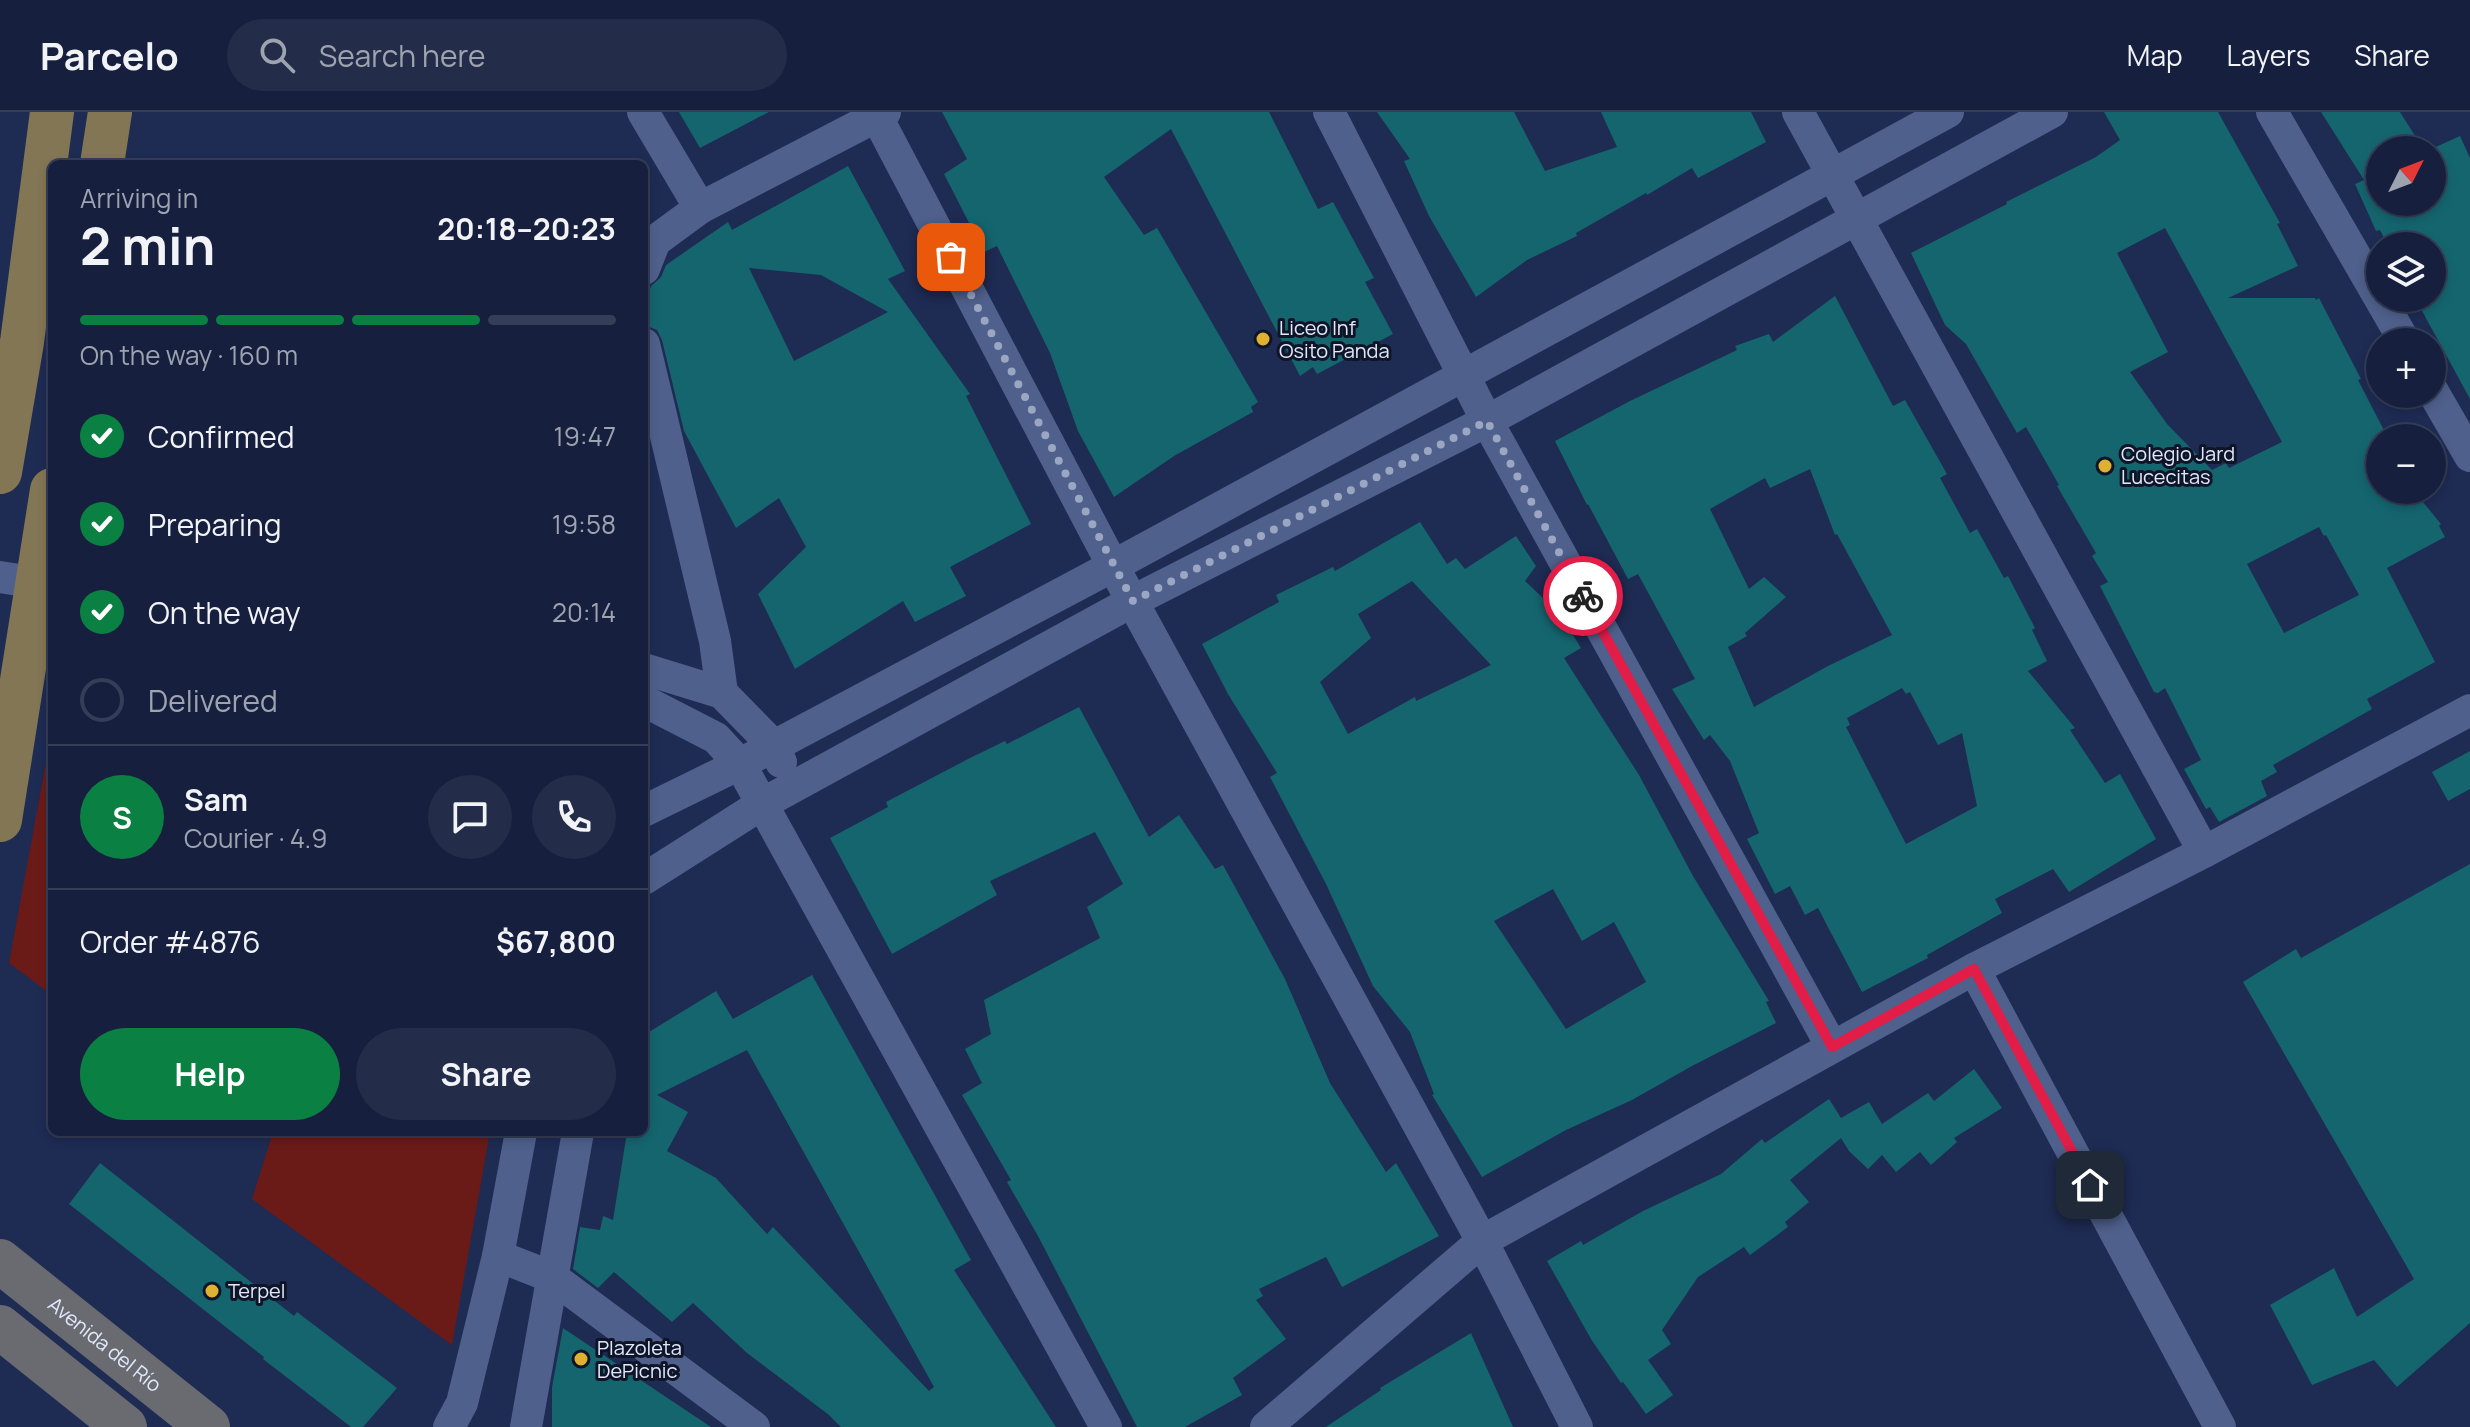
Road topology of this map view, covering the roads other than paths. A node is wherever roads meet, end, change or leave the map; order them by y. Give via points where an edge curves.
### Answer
1 (52, 112) edge
2 (110, 112) edge
3 (643, 112) edge
4 (1329, 112) edge
5 (1798, 112) edge
6 (1948, 112) edge
7 (2052, 112) edge
8 (2272, 112) edge
9 (881, 114) edge
10 (103, 160) edge
11 (1832, 176) junction
12 (700, 208) junction
13 (1855, 220) junction
14 (648, 259) edge
15 (2397, 328) edge
16 (11, 340) edge
17 (648, 361) edge
18 (1465, 376) junction
19 (2442, 408) edge
20 (1487, 421) junction
21 (2470, 456) edge
22 (0, 472) edge
23 (48, 507) edge
24 (1113, 566) junction
25 (30, 582) edge
26 (1133, 601) junction
27 (648, 670) edge
28 (722, 693) junction
29 (648, 703) edge
30 (2470, 710) edge
31 (773, 745) junction
32 (740, 764) junction
33 (793, 787) junction
34 (762, 804) junction
35 (648, 809) edge
36 (0, 820) edge
37 (2204, 852) junction
38 (648, 876) edge
39 (1974, 969) junction
40 (1832, 1047) junction
41 (520, 1136) edge
42 (577, 1136) edge
43 (1482, 1241) junction
44 (498, 1256) junction
45 (0, 1261) edge
46 (552, 1277) junction
47 (0, 1327) edge
48 (125, 1427) edge
49 (208, 1427) edge
50 (449, 1427) edge
51 (526, 1427) edge
52 (754, 1427) edge
53 (1106, 1427) edge
54 (1266, 1427) edge
55 (1577, 1427) edge
56 (2220, 1427) edge

1 - 16 main road
2 - 10 main road
3 - 12 street
4 - 18 street
5 - 11 street
6 - 11 street
7 - 13 street
8 - 15 street
9 - 12 street
9 - 24 street
11 - 13 street
11 - 18 street
12 - 14 street via 655,241
13 - 20 street
13 - 37 street
16 - 22 main road
17 - 28 street via 715,641
18 - 20 street
18 - 24 street
19 - 21 street
20 - 26 street
20 - 40 street
23 - 25 main road
24 - 26 street
24 - 31 street
25 - 36 main road
26 - 33 street
26 - 43 street
27 - 28 street
28 - 31 street
29 - 32 street via 716,738
30 - 37 street
31 - 32 street
31 - 33 street
32 - 34 street
32 - 35 street
33 - 34 street
34 - 38 street
34 - 53 street
37 - 39 street
39 - 40 street
39 - 56 street
40 - 43 street
41 - 44 street
42 - 46 street
43 - 54 street
43 - 55 street
44 - 46 street
44 - 50 street via 462,1403
45 - 49 main road, Avenida del Río
46 - 51 street
46 - 52 street
47 - 48 main road

